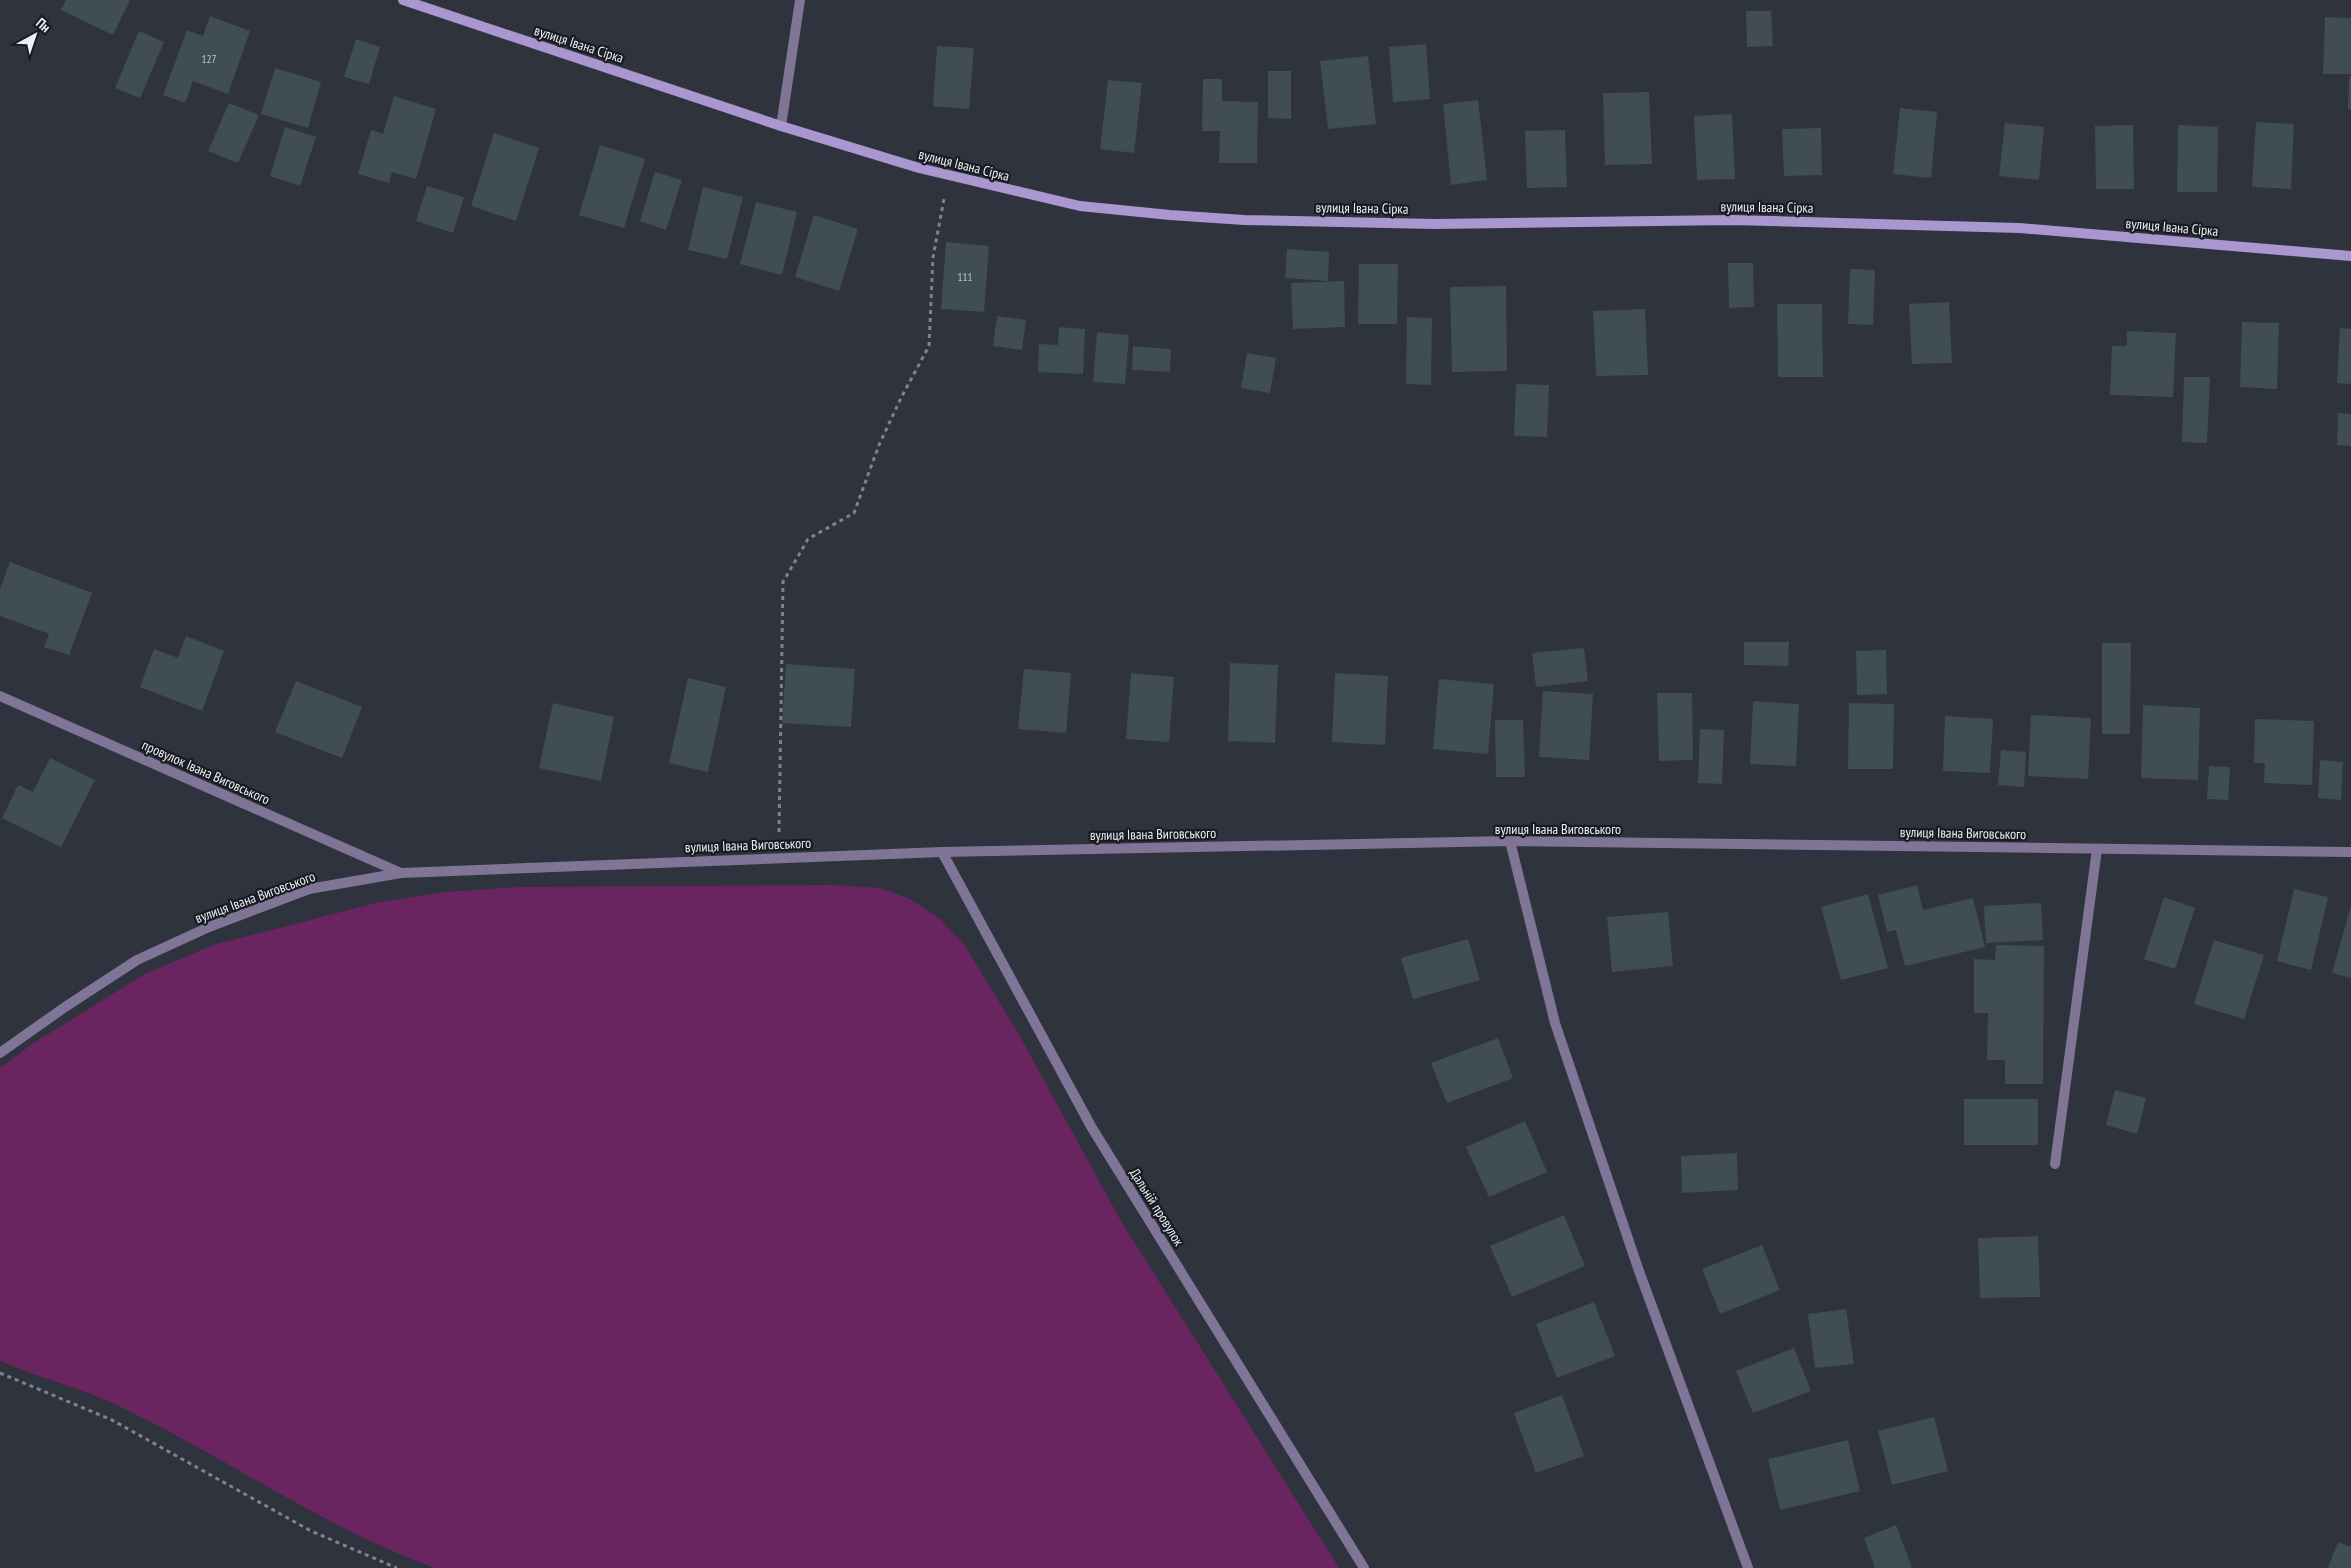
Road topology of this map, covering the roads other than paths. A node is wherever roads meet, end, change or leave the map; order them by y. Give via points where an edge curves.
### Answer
1 (403, 0) edge
2 (800, 0) edge
3 (781, 126) junction
4 (2351, 256) edge
5 (0, 696) edge
6 (1510, 841) junction
7 (2097, 849) junction
8 (942, 852) junction
9 (2351, 852) edge
10 (401, 874) junction
11 (0, 1053) edge
12 (2056, 1164) dead end
13 (1364, 1568) edge
14 (1748, 1568) edge

1 - 3 street, вулиця Івана Сірка
2 - 3 street
3 - 4 street, вулиця Івана Сірка via 948,175 1080,206 1235,219 1434,224 1732,220 2019,228
5 - 10 street, провулок Івана Виговського
6 - 7 street, вулиця Івана Виговського
6 - 8 street, вулиця Івана Виговського
6 - 14 street via 1555,1023 1639,1271
7 - 9 street, вулиця Івана Виговського
7 - 12 street
8 - 10 street, вулиця Івана Виговського
8 - 13 street, Дальній провулок via 1092,1128
10 - 11 street, вулиця Івана Виговського via 309,889 209,927 137,960

